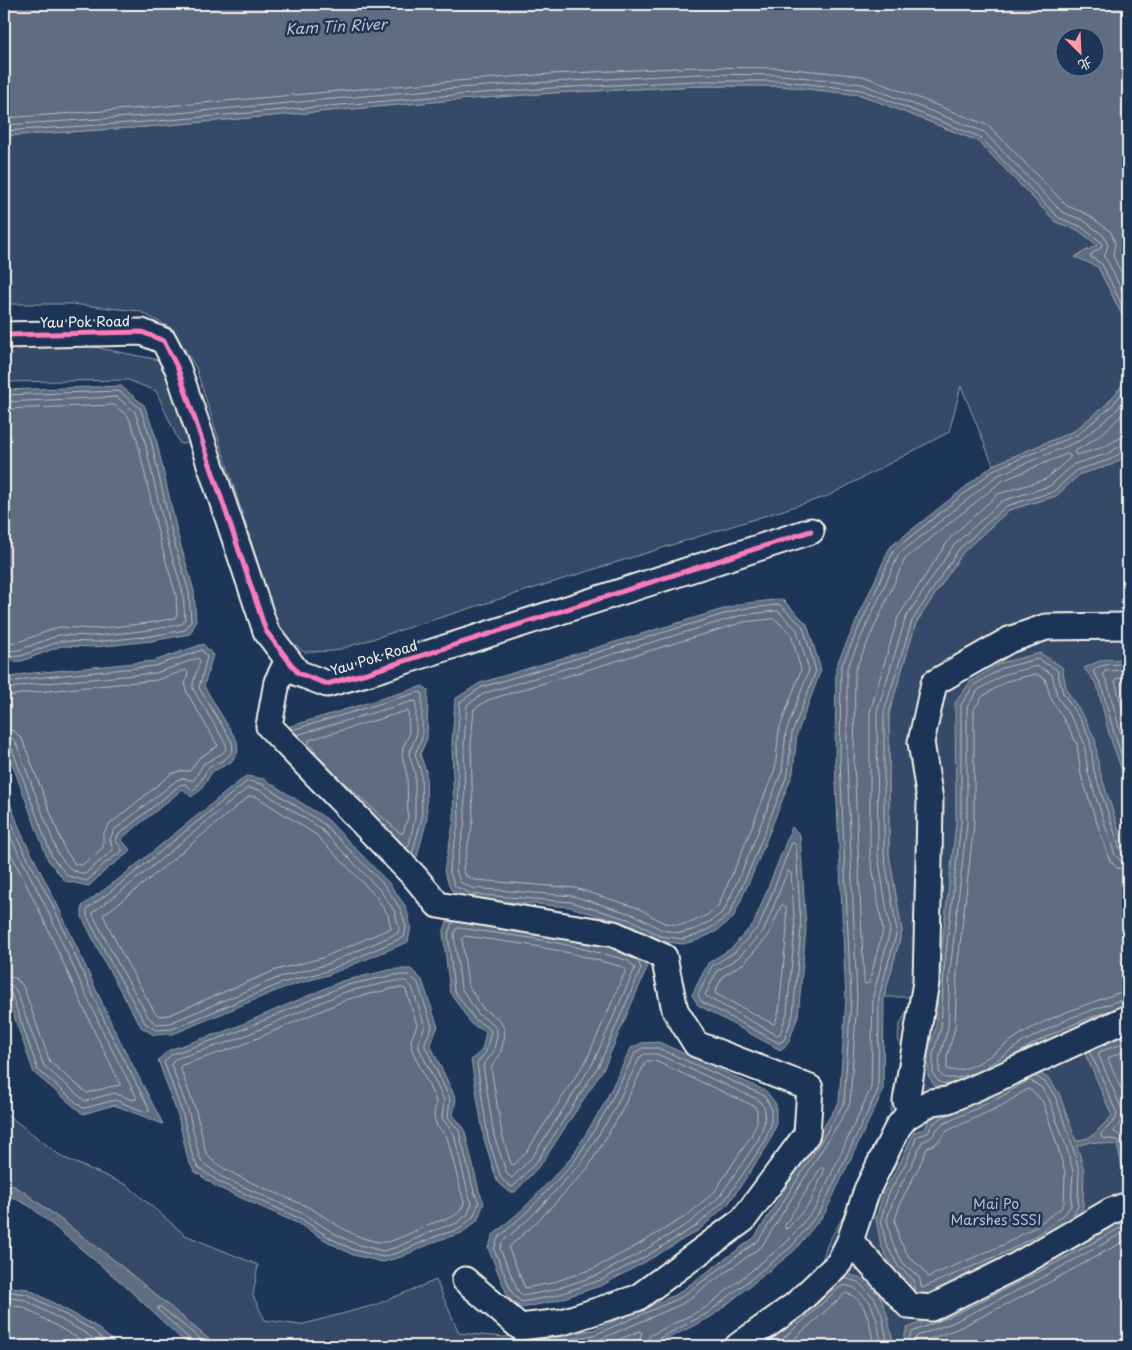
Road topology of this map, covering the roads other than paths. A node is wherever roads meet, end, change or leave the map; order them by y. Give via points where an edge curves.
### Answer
1 (4, 335) edge
2 (811, 531) dead end
3 (1128, 626) edge
4 (288, 660) junction
5 (1128, 1018) edge
6 (911, 1114) junction
7 (1128, 1205) edge
8 (850, 1241) junction
9 (465, 1280) dead end
10 (738, 1346) edge

1 - 4 street, Yau Pok Road via 142,332 164,341 178,368 266,631
2 - 4 street, Yau Pok Road via 327,684 298,673
3 - 6 street via 1046,627 1009,640 934,683 921,742 930,800 926,982 906,1101
4 - 9 street via 277,682 269,726 438,905 614,934 664,957 675,1010 696,1044 810,1088 807,1134 743,1220 637,1298 562,1322 520,1327
5 - 6 street via 948,1100 931,1102
6 - 8 street via 898,1127 867,1190
7 - 8 street via 1111,1211 1016,1266 931,1308 909,1306
8 - 10 street via 839,1263 795,1305

